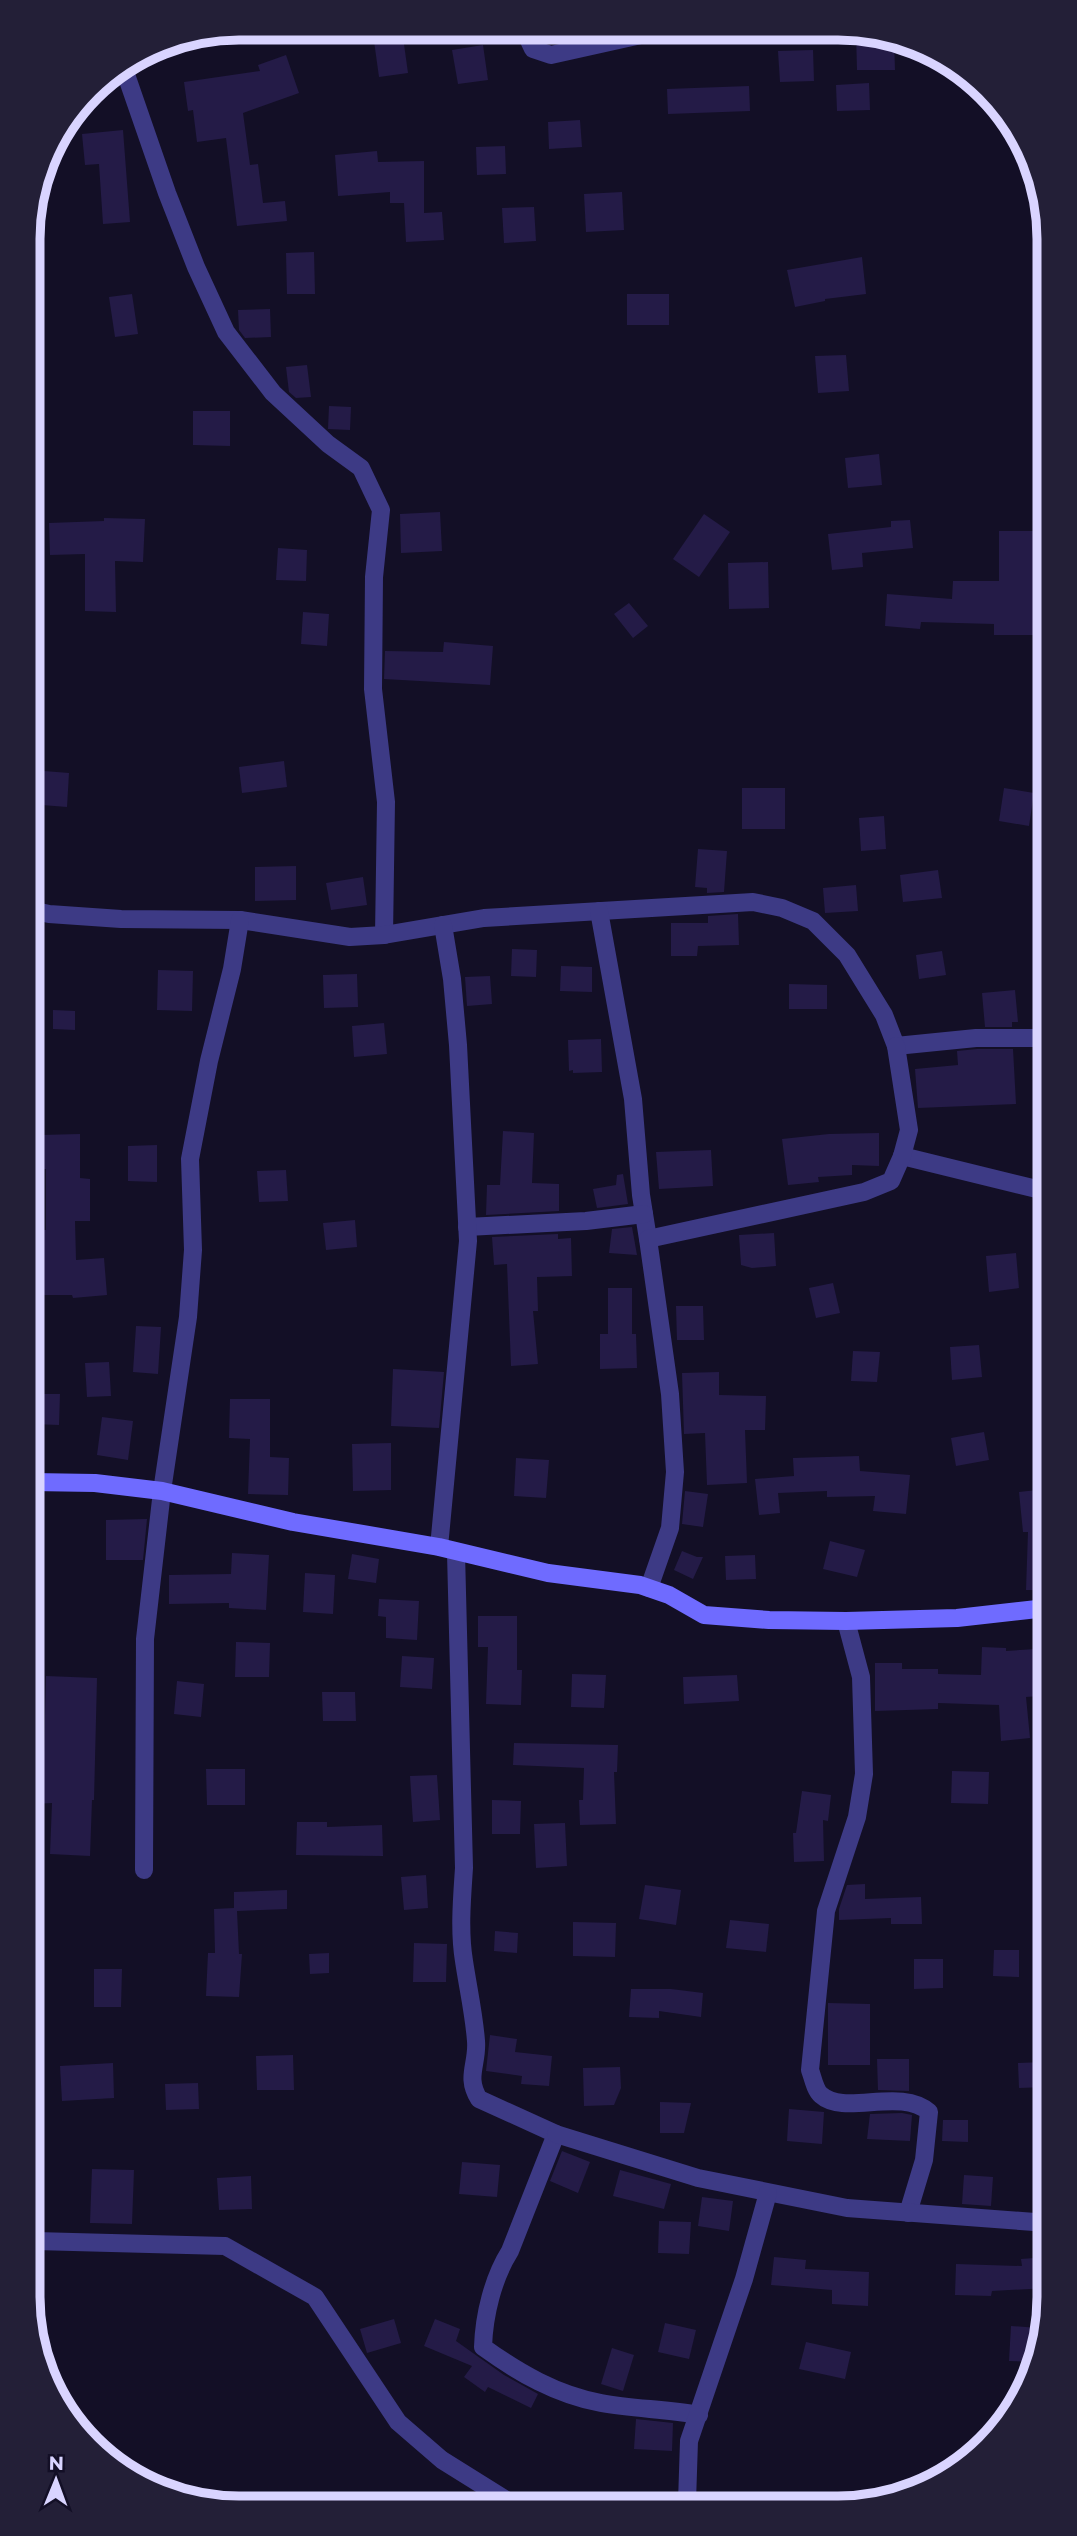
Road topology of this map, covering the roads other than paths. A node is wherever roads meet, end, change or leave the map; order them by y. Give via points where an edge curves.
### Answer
1 (528, 40) edge
2 (618, 40) edge
3 (126, 76) edge
4 (599, 911) junction
5 (41, 912) edge
6 (240, 920) junction
7 (443, 925) junction
8 (384, 935) junction
9 (1037, 1038) edge
10 (896, 1046) junction
11 (902, 1156) junction
12 (1037, 1189) edge
13 (644, 1214) junction
14 (467, 1227) junction
15 (648, 1239) junction
16 (40, 1482) edge
17 (162, 1491) junction
18 (448, 1550) junction
19 (649, 1588) junction
20 (1036, 1609) edge
21 (846, 1621) junction
22 (144, 1870) dead end
23 (556, 2134) junction
24 (768, 2193) junction
25 (908, 2213) junction
26 (1036, 2222) edge
27 (40, 2241) edge
28 (699, 2415) junction
29 (500, 2496) edge
30 (687, 2496) edge

1 - 2 street via 533,49 551,55
3 - 8 street via 181,230 226,332 273,393 361,468 381,510 374,577 373,689 386,802
4 - 7 street
4 - 10 street via 753,902 813,921 847,955 884,1015
4 - 13 street via 633,1099
5 - 6 street via 121,919
6 - 8 street via 350,937
6 - 17 street via 190,1159 193,1250 188,1317
7 - 8 street
7 - 14 street via 458,1045
9 - 10 street
10 - 11 street via 909,1130
11 - 12 street
11 - 15 street via 891,1181 864,1192
13 - 14 street
13 - 15 street
14 - 18 street
15 - 19 street via 670,1394 675,1472 670,1528
16 - 17 main road
17 - 18 main road via 293,1522
17 - 22 street via 145,1639
18 - 19 main road via 548,1573
18 - 23 street via 464,1868 464,1959 477,2045 471,2079 479,2099
19 - 21 main road via 704,1615
20 - 21 main road via 957,1618
21 - 25 street via 861,1677 864,1774 858,1817 826,1911 810,2070 819,2094 832,2102 920,2103 929,2112 924,2160
23 - 24 street via 698,2178
23 - 28 street via 500,2267 483,2329 483,2347 550,2388 600,2403
24 - 25 street via 847,2208
24 - 28 street
25 - 26 street
27 - 29 street via 225,2246 316,2297 398,2423 442,2460
28 - 30 street via 689,2441

